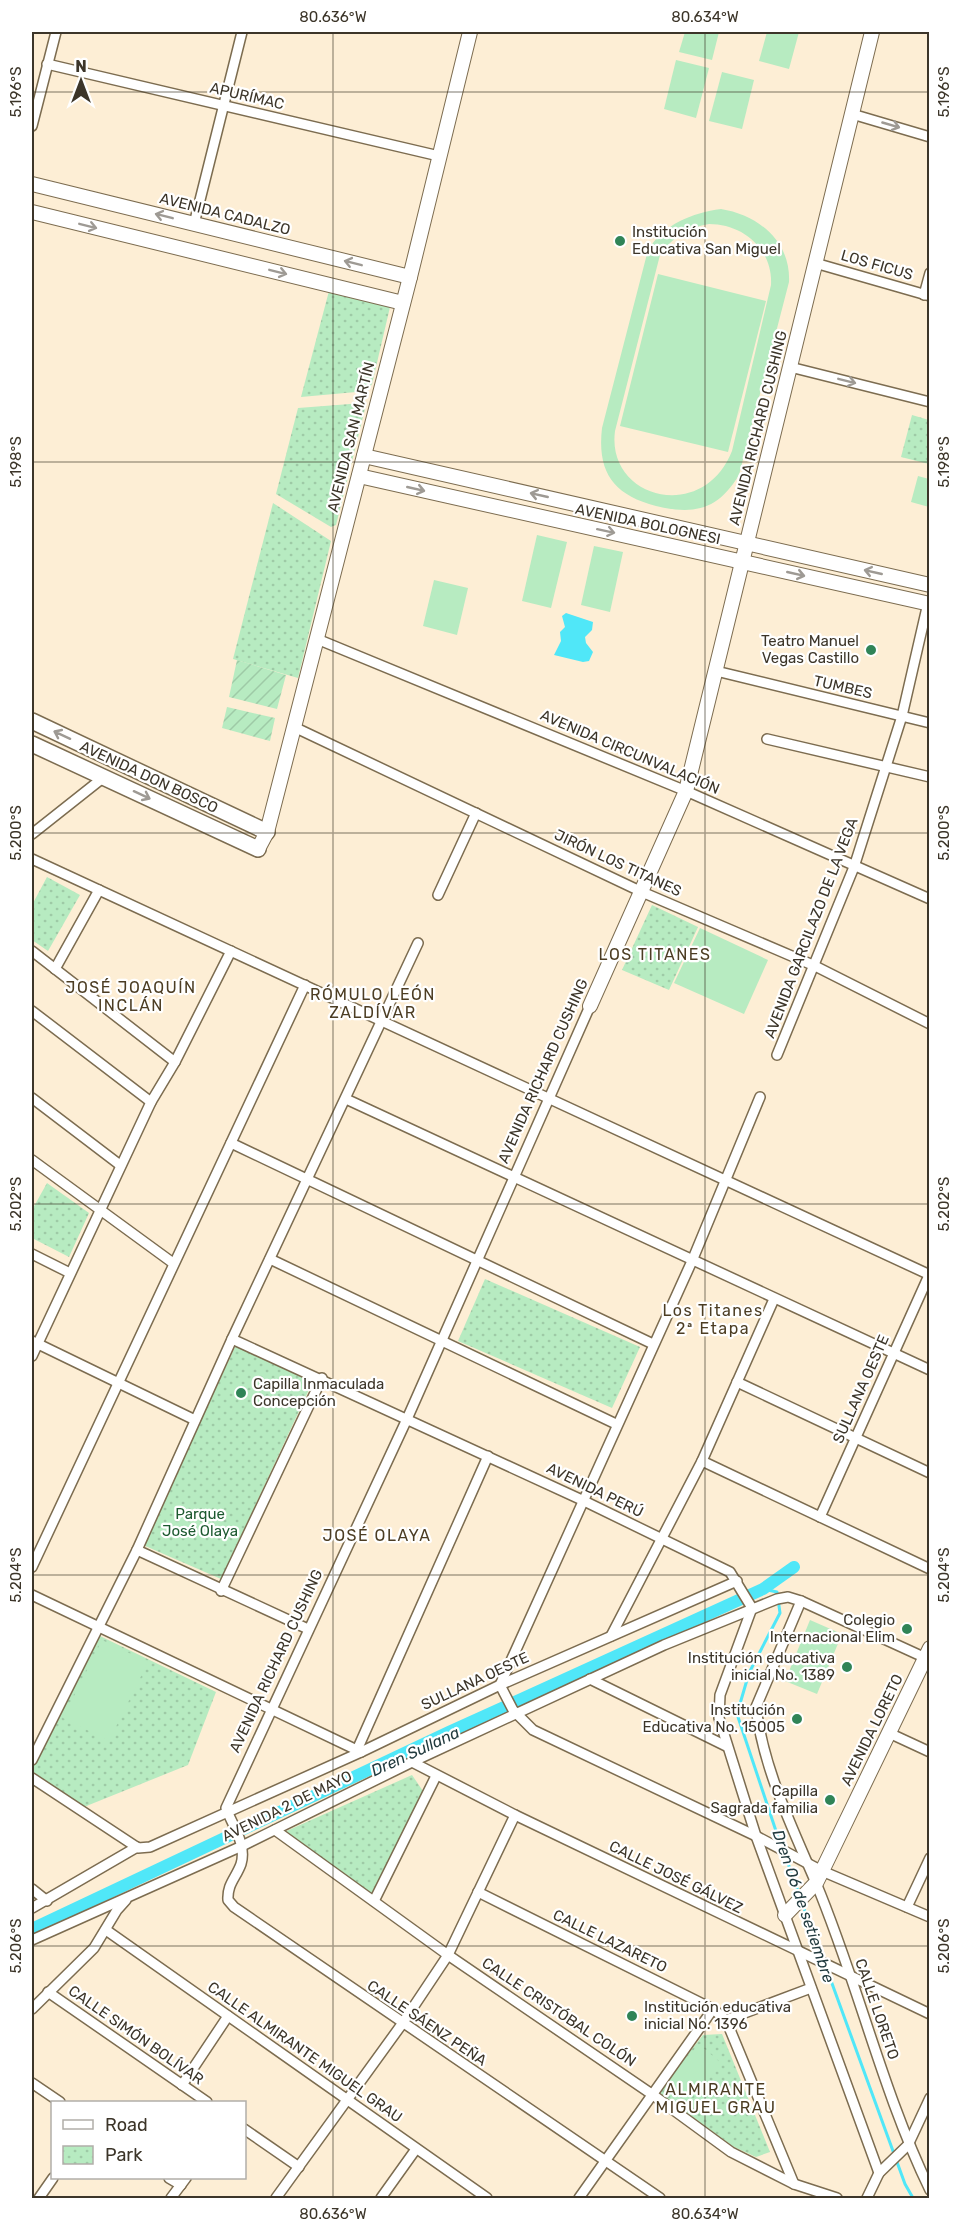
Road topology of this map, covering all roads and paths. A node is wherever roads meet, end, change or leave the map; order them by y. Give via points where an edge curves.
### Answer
1 (56, 32) edge
2 (242, 32) edge
3 (469, 32) edge
4 (872, 32) edge
5 (47, 64) junction
6 (223, 106) junction
7 (852, 114) junction
8 (32, 126) edge
9 (930, 137) edge
10 (439, 156) junction
11 (32, 184) edge
12 (32, 212) edge
13 (195, 224) junction
14 (815, 263) junction
15 (930, 273) edge
16 (410, 277) junction
17 (927, 296) edge
18 (403, 303) junction
19 (790, 367) junction
20 (930, 402) edge
21 (364, 456) junction
22 (359, 476) junction
23 (747, 542) junction
24 (742, 562) junction
25 (930, 585) edge
26 (929, 604) edge
27 (317, 639) junction
28 (716, 671) junction
29 (902, 716) junction
30 (32, 721) edge
31 (930, 723) edge
32 (294, 727) junction
33 (767, 739) dead end
34 (32, 744) edge
35 (887, 767) junction
36 (104, 777) junction
37 (930, 777) edge
38 (686, 791) junction
39 (476, 813) junction
40 (267, 832) junction
41 (32, 834) edge
42 (258, 849) joint
43 (32, 859) edge
44 (854, 867) junction
45 (99, 890) junction
46 (642, 892) junction
47 (438, 895) dead end
48 (930, 899) edge
49 (418, 944) dead end
50 (32, 951) edge
51 (231, 951) junction
52 (815, 966) junction
53 (55, 969) junction
54 (305, 985) junction
55 (590, 1006) joint
56 (32, 1011) edge
57 (382, 1022) junction
58 (930, 1024) edge
59 (777, 1055) dead end
60 (175, 1062) junction
61 (548, 1097) junction
62 (760, 1097) dead end
63 (32, 1098) edge
64 (346, 1099) junction
65 (151, 1102) junction
66 (231, 1143) junction
67 (32, 1160) edge
68 (120, 1165) junction
69 (513, 1177) junction
70 (307, 1180) junction
71 (726, 1180) junction
72 (99, 1210) junction
73 (32, 1254) edge
74 (270, 1259) junction
75 (476, 1261) junction
76 (692, 1261) junction
77 (172, 1263) junction
78 (70, 1273) junction
79 (929, 1274) edge
80 (774, 1299) junction
81 (232, 1339) junction
82 (442, 1341) junction
83 (34, 1342) edge
84 (653, 1344) junction
85 (894, 1353) junction
86 (32, 1356) edge
87 (930, 1370) edge
88 (322, 1378) junction
89 (117, 1382) junction
90 (737, 1382) junction
91 (408, 1419) junction
92 (195, 1420) junction
93 (616, 1424) junction
94 (855, 1439) junction
95 (488, 1456) junction
96 (702, 1461) junction
97 (930, 1473) edge
98 (582, 1500) junction
99 (820, 1517) junction
100 (660, 1538) junction
101 (137, 1550) junction
102 (32, 1567) edge
103 (930, 1569) edge
104 (739, 1585) junction
105 (220, 1591) junction
106 (32, 1595) edge
107 (801, 1601) junction
108 (750, 1605) junction
109 (99, 1626) junction
110 (308, 1629) junction
111 (611, 1636) junction
112 (928, 1655) edge
113 (590, 1679) junction
114 (502, 1689) junction
115 (271, 1710) junction
116 (515, 1712) junction
117 (889, 1733) junction
118 (726, 1746) junction
119 (359, 1751) junction
120 (930, 1752) edge
121 (32, 1760) edge
122 (412, 1762) junction
123 (436, 1776) junction
124 (32, 1778) edge
125 (515, 1815) junction
126 (229, 1816) junction
127 (275, 1830) junction
128 (756, 1836) junction
129 (241, 1844) junction
130 (137, 1847) junction
131 (930, 1858) edge
132 (806, 1863) junction
133 (819, 1877) junction
134 (32, 1889) edge
135 (478, 1892) junction
136 (130, 1896) junction
137 (47, 1901) junction
138 (374, 1901) junction
139 (907, 1907) junction
140 (32, 1908) edge
141 (785, 1915) junction
142 (930, 1917) edge
143 (106, 1930) junction
144 (32, 1940) edge
145 (798, 1952) junction
146 (448, 1955) junction
147 (850, 1977) junction
148 (811, 1988) junction
149 (48, 1992) junction
150 (32, 2009) edge
151 (713, 2009) junction
152 (930, 2014) edge
153 (228, 2016) junction
154 (726, 2020) junction
155 (402, 2024) junction
156 (32, 2083) edge
157 (182, 2085) junction
158 (653, 2095) junction
159 (930, 2098) edge
160 (347, 2100) junction
161 (57, 2101) edge
162 (204, 2101) edge
163 (246, 2130) edge
164 (908, 2145) junction
165 (416, 2149) junction
166 (605, 2161) junction
167 (299, 2167) junction
168 (879, 2172) junction
169 (52, 2179) edge
170 (183, 2182) edge
171 (795, 2184) junction
172 (930, 2190) edge
173 (42, 2195) edge
174 (53, 2199) edge
175 (171, 2199) edge
176 (276, 2199) edge
177 (381, 2199) edge
178 (487, 2199) edge
179 (579, 2199) edge
180 (660, 2199) edge
181 (837, 2199) edge
182 (867, 2199) edge

1 - 5 street
2 - 6 street
3 - 10 street, AVENIDA SAN MARTÍN
4 - 7 street, AVENIDA RICHARD CUSHING
5 - 6 street, APURÍMAC
5 - 8 street
6 - 10 street, APURÍMAC
6 - 13 street
7 -> 9 street
7 - 14 street, AVENIDA RICHARD CUSHING
10 - 16 street, AVENIDA SAN MARTÍN
13 -> 11 street, AVENIDA CADALZO
12 -> 18 street
16 -> 13 street, AVENIDA CADALZO
14 - 17 street, LOS FICUS
14 - 19 street, AVENIDA RICHARD CUSHING
15 - 17 street
16 - 18 street, AVENIDA SAN MARTÍN
18 - 21 street, AVENIDA SAN MARTÍN
19 -> 20 street
19 - 23 street, AVENIDA RICHARD CUSHING
21 - 22 street, AVENIDA SAN MARTÍN
23 -> 21 street, AVENIDA BOLOGNESI
22 -> 24 street, AVENIDA BOLOGNESI
22 - 27 street, AVENIDA SAN MARTÍN
23 - 24 street, AVENIDA RICHARD CUSHING
25 -> 23 street, AVENIDA BOLOGNESI
24 -> 26 street, AVENIDA BOLOGNESI
24 - 28 street, AVENIDA RICHARD CUSHING
26 - 29 street, AVENIDA GARCILAZO DE LA VEGA
27 - 32 street, AVENIDA SAN MARTÍN
27 - 38 street, AVENIDA CIRCUNVALACIÓN
28 - 29 street, TUMBES
28 - 38 street, AVENIDA RICHARD CUSHING
29 - 31 street, TUMBES
29 - 35 street, AVENIDA GARCILAZO DE LA VEGA
40 -> 30 main road, AVENIDA DON BOSCO
32 - 39 street, JIRÓN LOS TITANES
32 - 40 street, AVENIDA SAN MARTÍN
33 - 35 street
34 - 36 main road, AVENIDA DON BOSCO
35 - 37 street
35 - 44 street, AVENIDA GARCILAZO DE LA VEGA
36 - 41 street
36 -> 42 main road, AVENIDA DON BOSCO
38 - 44 street, AVENIDA CIRCUNVALACIÓN
38 - 46 street, AVENIDA RICHARD CUSHING
39 - 46 street, JIRÓN LOS TITANES
39 - 47 street
40 - 42 street, AVENIDA SAN MARTÍN
43 - 45 street
44 - 48 street, AVENIDA CIRCUNVALACIÓN
44 - 52 street, AVENIDA GARCILAZO DE LA VEGA
45 - 51 street
45 - 53 street
46 - 52 street, JIRÓN LOS TITANES
46 - 55 street, AVENIDA RICHARD CUSHING
49 - 57 street
50 - 53 street
51 - 54 street
51 - 60 street
52 - 58 street, JIRÓN LOS TITANES
52 - 59 street, AVENIDA GARCILAZO DE LA VEGA
53 - 60 street
54 - 57 street
54 - 66 street
55 - 61 street, AVENIDA RICHARD CUSHING
56 - 65 street
57 - 61 street
57 - 64 street
60 - 65 street
61 - 69 street, AVENIDA RICHARD CUSHING
61 - 71 street
62 - 71 street
63 - 68 street
64 - 69 street
64 - 70 street
65 - 68 street
66 - 70 street
66 - 77 street
67 - 72 street
68 - 72 street
69 - 75 street, AVENIDA RICHARD CUSHING
69 - 76 street
70 - 74 street
70 - 75 street
71 - 76 street
71 - 79 street
72 - 77 street
72 - 78 street
73 - 78 street
74 - 81 street
74 - 82 street
75 - 82 street, AVENIDA RICHARD CUSHING
75 - 84 street
76 - 80 street
76 - 84 street
77 - 89 street
78 - 83 street
79 - 85 street, SULLANA OESTE
80 - 85 street
80 - 90 street
81 - 88 street, AVENIDA PERÚ
81 - 92 street
82 - 91 street, AVENIDA RICHARD CUSHING
82 - 93 street
83 - 86 street
83 - 89 street
84 - 93 street
85 - 87 street
85 - 94 street, SULLANA OESTE
88 - 91 street, AVENIDA PERÚ
88 - 105 street
89 - 92 street
89 - 102 street
90 - 94 street
90 - 96 street
91 - 95 street, AVENIDA PERÚ
91 - 110 street, AVENIDA RICHARD CUSHING
92 - 101 street
93 - 98 street
94 - 97 street
94 - 99 street, SULLANA OESTE
95 - 98 street, AVENIDA PERÚ
95 - 119 street
96 - 99 street
96 - 100 street
98 - 100 street, AVENIDA PERÚ
98 - 114 street
99 - 103 street
100 - 104 street, AVENIDA PERÚ via 730,1572
100 - 111 street
101 - 105 street
101 - 109 street
104 - 108 street, AVENIDA PERÚ
104 - 111 street, SULLANA OESTE
105 - 110 street
106 - 109 street
107 - 108 street via 788,1597
107 - 112 street
107 - 132 street via 756,1707 764,1750
108 - 113 street, AVENIDA 2 DE MAYO
108 - 118 street via 720,1695 719,1718
109 - 115 street
109 - 121 street
110 - 115 street, AVENIDA RICHARD CUSHING
111 - 114 street, SULLANA OESTE
112 - 117 street, AVENIDA LORETO
113 - 116 street, AVENIDA 2 DE MAYO
113 - 118 street
114 - 116 street
114 - 119 street, SULLANA OESTE
115 - 119 street
115 - 126 street, AVENIDA RICHARD CUSHING via 226,1808
116 - 122 street, AVENIDA 2 DE MAYO
116 - 128 street via 543,1735
117 - 120 street
117 - 133 street, AVENIDA LORETO
118 - 128 street
119 - 126 street, SULLANA OESTE
122 - 123 street, CALLE JOSÉ GÁLVEZ
122 - 127 street, AVENIDA 2 DE MAYO
123 - 125 street, CALLE JOSÉ GÁLVEZ
123 - 138 street
124 - 130 street
125 - 135 street
125 - 145 street, CALLE JOSÉ GÁLVEZ
126 - 129 street
126 - 130 street, SULLANA OESTE via 150,1848
127 - 129 street, AVENIDA 2 DE MAYO
127 - 138 street, CALLE CRISTÓBAL COLÓN
128 - 132 street
128 - 141 street
129 - 136 street, AVENIDA 2 DE MAYO
129 - 155 street, CALLE SÁENZ PEÑA via 241,1863 228,1891 228,1900 234,1907
130 - 137 street
131 - 139 street
132 - 133 street
133 - 139 street
133 - 141 street, AVENIDA LORETO
133 - 147 street, CALLE LORETO
134 - 137 street
135 - 146 street
135 - 151 street, CALLE LAZARETO
136 - 143 street
136 - 144 street, AVENIDA 2 DE MAYO
137 - 140 street
138 - 146 street, CALLE CRISTÓBAL COLÓN
139 - 142 street
141 - 145 street
143 - 149 street via 94,1948
143 - 153 street, CALLE ALMIRANTE MIGUEL GRAU
145 - 147 street, CALLE JOSÉ GÁLVEZ
145 - 148 street
146 - 155 street
146 - 158 street, CALLE CRISTÓBAL COLÓN
147 - 152 street, CALLE JOSÉ GÁLVEZ
147 - 164 street, CALLE LORETO
148 - 154 street
148 - 168 street
149 - 150 street
149 - 157 street, CALLE SIMÓN BOLÍVAR
151 - 154 street, CALLE LAZARETO
151 - 158 street
153 - 157 street
153 - 160 street, CALLE ALMIRANTE MIGUEL GRAU
154 - 171 street
155 - 160 street
155 - 166 street, CALLE SÁENZ PEÑA
156 - 161 street
157 - 162 street, CALLE SIMÓN BOLÍVAR
158 - 166 street
158 - 171 street, CALLE CRISTÓBAL COLÓN via 731,2152
159 - 164 street
160 - 165 street, CALLE ALMIRANTE MIGUEL GRAU
160 - 167 street
163 - 167 street
164 - 168 street
164 - 172 street, CALLE LORETO
165 - 177 street
165 - 178 street, CALLE ALMIRANTE MIGUEL GRAU
166 - 179 street
166 - 180 street, CALLE SÁENZ PEÑA
167 - 176 street
168 - 182 street
169 - 173 street
170 - 175 street
171 - 181 street, CALLE CRISTÓBAL COLÓN
173 - 174 street

